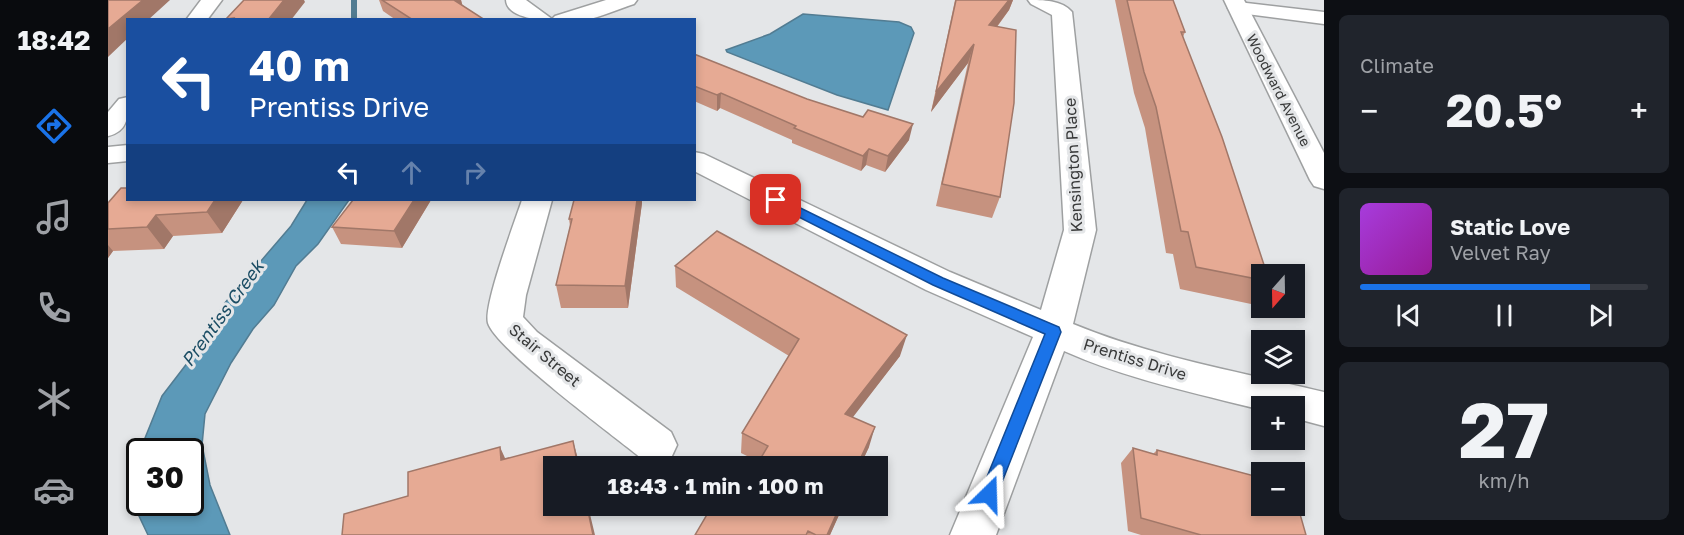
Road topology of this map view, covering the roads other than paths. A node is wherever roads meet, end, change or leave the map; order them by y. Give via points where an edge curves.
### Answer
1 (212, 0) edge
2 (516, 0) edge
3 (627, 0) edge
4 (1043, 2) edge
5 (1236, 4) edge
6 (198, 18) edge
7 (540, 18) edge
8 (568, 18) edge
9 (1324, 18) edge
10 (126, 106) edge
11 (108, 128) edge
12 (696, 161) edge
13 (1324, 180) edge
14 (537, 201) edge
15 (1053, 332) junction
16 (1324, 409) edge
17 (656, 445) dead end
18 (973, 535) edge

1 - 6 street
2 - 7 street via 516,4
3 - 8 street
4 - 15 street, Kensington Place via 1062,12 1080,230
5 - 9 street
5 - 13 street, Woodward Avenue
10 - 11 street
12 - 15 street, Prentiss Drive via 938,281
14 - 17 street, Stair Street via 505,321 524,342
15 - 16 street, Prentiss Drive via 1154,367
15 - 18 street

